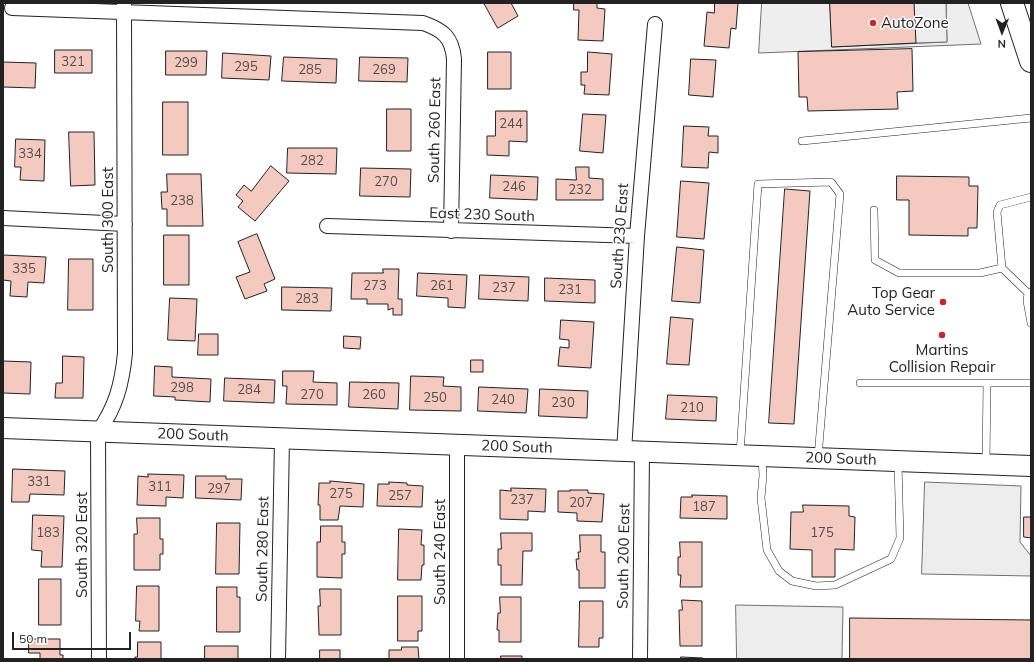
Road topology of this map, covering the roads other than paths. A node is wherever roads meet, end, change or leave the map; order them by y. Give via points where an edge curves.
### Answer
1 (1012, 3) edge
2 (12, 8) dead end
3 (124, 8) edge
4 (655, 24) dead end
5 (1031, 61) edge
6 (1031, 118) edge
7 (802, 141) dead end
8 (1031, 196) edge
9 (874, 210) dead end
10 (3, 218) edge
11 (125, 224) junction
12 (327, 226) dead end
13 (451, 231) junction
14 (636, 236) junction
15 (1002, 268) junction
16 (1029, 292) edge
17 (1031, 323) edge
18 (860, 382) dead end
19 (987, 383) junction
20 (1031, 383) edge
21 (3, 428) edge
22 (98, 432) junction
23 (282, 439) junction
24 (457, 445) junction
25 (633, 452) junction
26 (740, 455) junction
27 (762, 455) junction
28 (818, 458) junction
29 (898, 461) junction
30 (986, 464) junction
31 (1031, 466) edge
32 (99, 659) edge
33 (278, 659) edge
34 (457, 659) edge
35 (640, 659) edge

1 - 5 main road
2 - 3 street
3 - 11 street, South 300 East
3 - 13 street, South 260 East via 423,23 437,28 451,45 454,59
4 - 14 street, South 230 East
6 - 7 lane
8 - 15 lane via 1000,205 997,212
9 - 15 lane via 875,260 898,273 980,274
10 - 11 street
11 - 22 street, South 300 East via 123,376 108,418
12 - 13 street, East 230 South
13 - 14 street, East 230 South
14 - 25 street, South 230 East
15 - 16 lane
16 - 17 lane via 1027,301
18 - 19 lane
19 - 20 lane
19 - 30 lane
21 - 22 street, 200 South
22 - 23 street, 200 South
22 - 32 street, South 320 East
23 - 24 street, 200 South
23 - 33 street, South 280 East
24 - 25 street, 200 South
24 - 34 street, South 240 East
25 - 26 street, 200 South
25 - 35 street, South 200 East
26 - 27 street, 200 South
26 - 28 lane via 758,184 831,182 840,194
27 - 28 street, 200 South
27 - 29 lane via 761,498 767,550 779,572 792,581 816,586 835,585 892,559 900,538
28 - 29 street, 200 South
29 - 30 street, 200 South
30 - 31 street, 200 South

